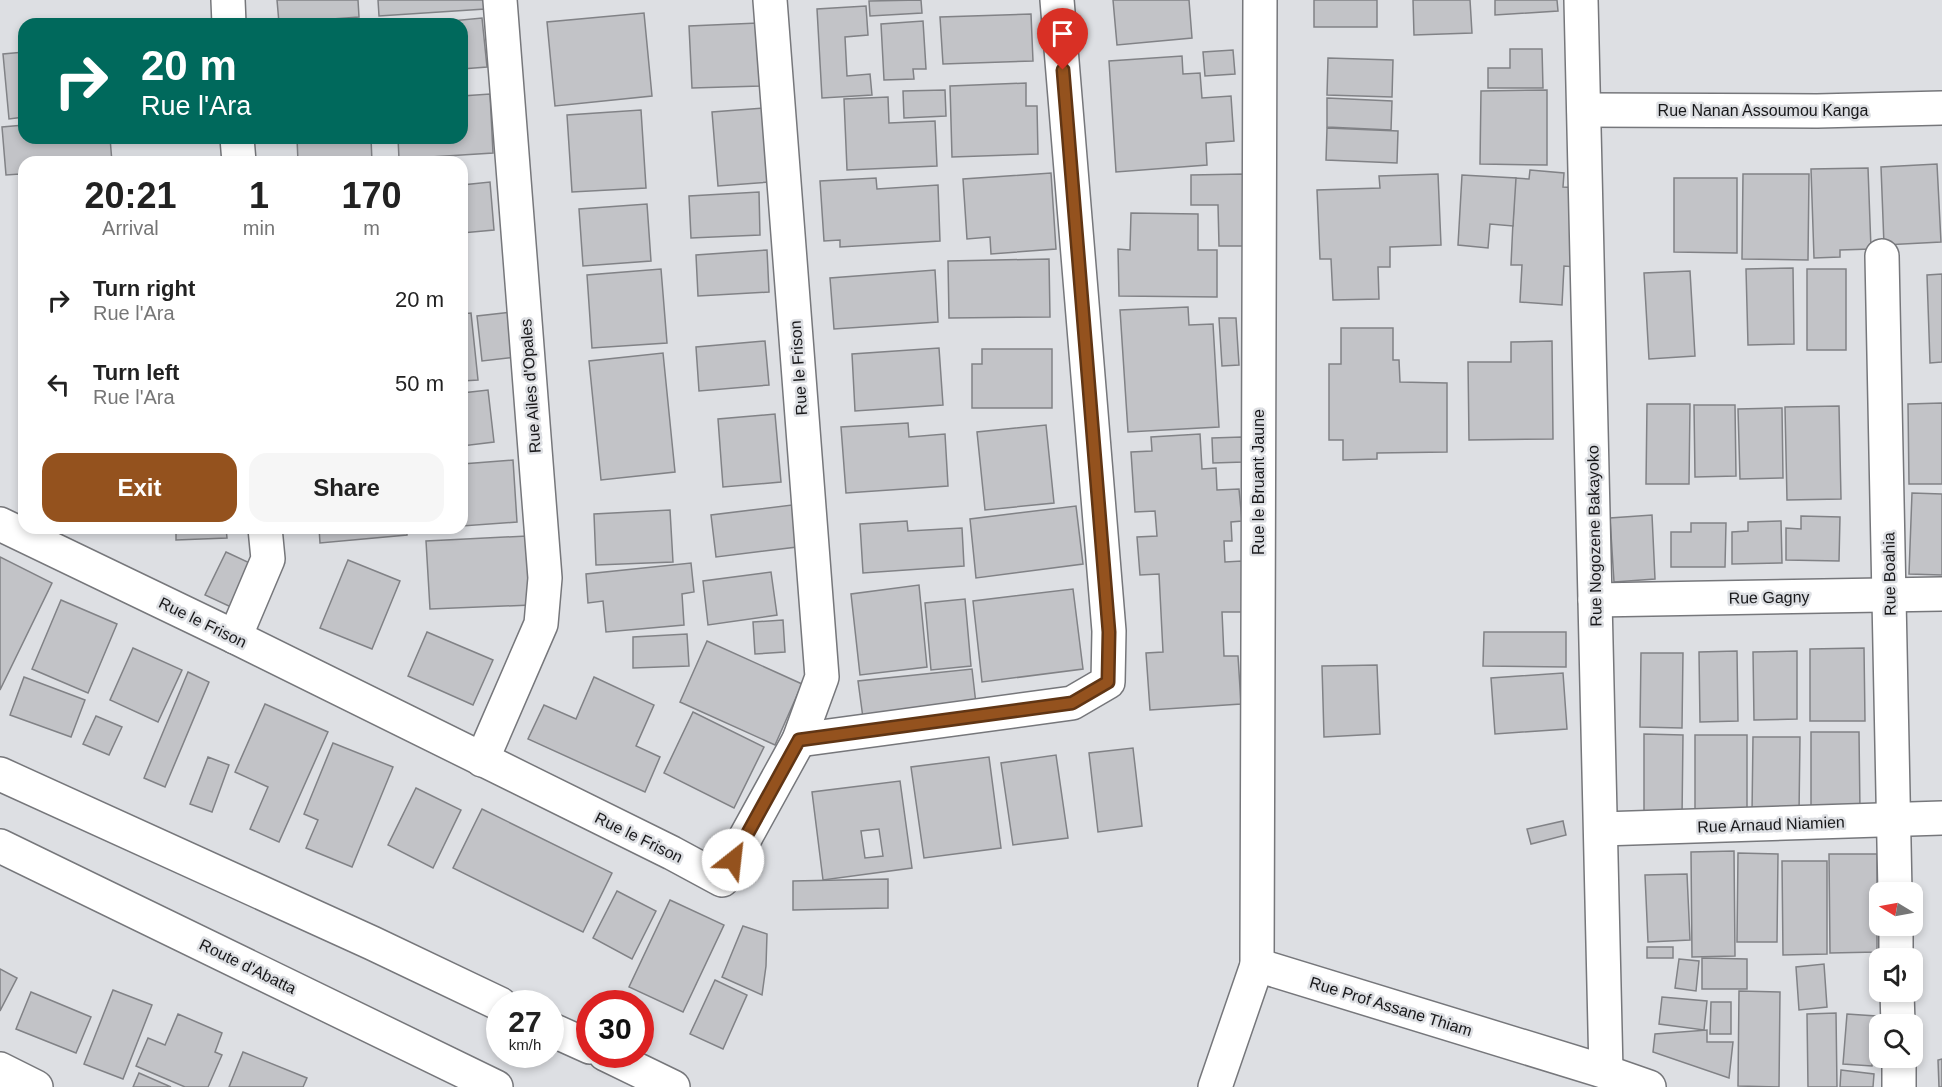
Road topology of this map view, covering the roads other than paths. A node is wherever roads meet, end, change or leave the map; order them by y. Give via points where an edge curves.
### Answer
1 (228, 0) edge
2 (500, 0) edge
3 (770, 0) edge
4 (1057, 0) edge
5 (1260, 0) edge
6 (1581, 0) edge
7 (229, 18) edge
8 (1942, 108) edge
9 (1584, 110) junction
10 (1882, 256) dead end
11 (0, 524) edge
12 (18, 533) edge
13 (21, 534) edge
14 (265, 534) edge
15 (1942, 594) edge
16 (1889, 595) junction
17 (1595, 600) junction
18 (235, 637) junction
19 (799, 740) junction
20 (482, 759) junction
21 (0, 774) edge
22 (1942, 818) edge
23 (1893, 820) junction
24 (1600, 829) junction
25 (0, 846) edge
26 (1895, 882) edge
27 (1257, 965) junction
28 (486, 997) edge
29 (634, 1068) edge
30 (1899, 1068) edge
31 (0, 1069) edge
32 (1606, 1072) junction
33 (36, 1087) edge
34 (496, 1087) edge
35 (673, 1087) edge
36 (1215, 1087) edge
37 (1648, 1087) edge
38 (1899, 1087) edge

1 - 7 street
2 - 20 street, Rue Ailes d'Opales via 545,578 541,624
3 - 19 street, Rue le Frison via 822,677
4 - 19 street via 1109,632 1108,682 1072,703
5 - 27 street, Rue le Bruant Jaune
6 - 9 street, Rue Nogozene Bakayoko
8 - 9 street, Rue Nanan Assoumou Kanga
9 - 17 street, Rue Nogozene Bakayoko
10 - 16 street, Rue Boahia
11 - 12 street, Rue le Frison
13 - 18 street, Rue le Frison
14 - 18 street via 267,559
15 - 16 street, Rue Gagny
16 - 17 street, Rue Gagny
16 - 23 street, Rue Boahia
17 - 24 street, Rue Nogozene Bakayoko
18 - 20 street, Rue le Frison
19 - 20 street, Rue le Frison via 722,880
21 - 28 street
22 - 23 street, Rue Arnaud Niamien
23 - 24 street, Rue Arnaud Niamien
23 - 26 street, Rue Boahia
24 - 32 street, Rue Nogozene Bakayoko
25 - 34 street, Route d'Abatta
27 - 32 street, Rue Prof Assane Thiam
27 - 36 street
29 - 35 street
30 - 38 street
31 - 33 street
32 - 37 street, Rue Prof Assane Thiam

